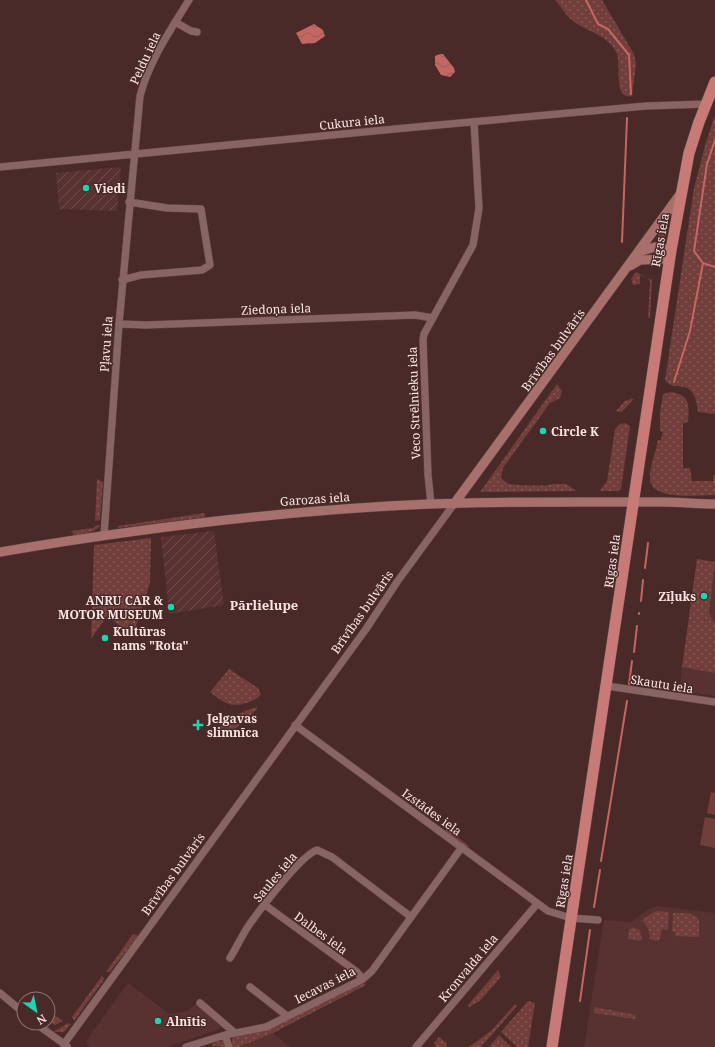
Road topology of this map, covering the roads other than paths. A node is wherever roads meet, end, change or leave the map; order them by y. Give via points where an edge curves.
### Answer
1 (189, 0) edge
2 (175, 22) junction
3 (197, 32) dead end
4 (715, 82) edge
5 (710, 98) edge
6 (474, 122) junction
7 (134, 154) junction
8 (0, 166) edge
9 (681, 193) junction
10 (129, 202) junction
11 (638, 252) junction
12 (670, 254) junction
13 (626, 269) junction
14 (122, 280) junction
15 (434, 318) junction
16 (119, 324) junction
17 (634, 502) junction
18 (431, 504) junction
19 (454, 504) junction
20 (715, 504) edge
21 (104, 535) junction
22 (0, 552) edge
23 (607, 686) junction
24 (715, 702) edge
25 (295, 725) junction
26 (462, 847) junction
27 (537, 904) junction
28 (265, 905) junction
29 (411, 917) junction
30 (572, 918) junction
31 (598, 920) dead end
32 (230, 958) dead end
33 (363, 979) junction
34 (250, 987) dead end
35 (0, 993) edge
36 (200, 1003) dead end
37 (16, 1006) edge
38 (287, 1016) junction
39 (45, 1031) edge
40 (235, 1033) junction
41 (226, 1035) junction
42 (205, 1045) edge
43 (65, 1046) edge
44 (55, 1047) edge
45 (186, 1047) edge
46 (230, 1047) edge
47 (416, 1047) edge
48 (552, 1047) edge

1 - 2 street, Peldu iela
2 - 3 street
2 - 7 street, Peldu iela via 160,46 143,85
4 - 5 main road, Rīgas iela
5 - 6 street, Cukura iela
5 - 9 main road, Rīgas iela via 690,153
6 - 7 street, Cukura iela
6 - 15 street, Veco Strēlnieku iela via 479,196 473,246
7 - 8 street, Cukura iela
7 - 10 street, Pļavu iela
9 - 11 main road, Brīvības bulvāris
9 - 12 main road, Rīgas iela
10 - 14 street, Pļavu iela
10 - 14 street via 167,208 201,209 210,265 202,270 141,275
11 - 12 main road via 655,248
11 - 13 main road, Brīvības bulvāris
12 - 13 main road via 640,260
12 - 17 main road, Rīgas iela
13 - 19 main road, Brīvības bulvāris
14 - 16 street, Pļavu iela
15 - 16 street, Ziedoņa iela via 408,315
15 - 18 street, Veco Strēlnieku iela via 424,334 422,346
16 - 21 street, Pļavu iela
17 - 19 main road, Garozas iela
17 - 20 main road, Garozas iela
17 - 23 main road, Rīgas iela
18 - 19 main road, Garozas iela
18 - 21 main road, Garozas iela via 277,514
19 - 25 street, Brīvības bulvāris
21 - 22 main road, Garozas iela
23 - 24 street, Skautu iela
23 - 30 main road, Rīgas iela
25 - 26 street, Izstādes iela
25 - 43 street, Brīvības bulvāris
26 - 27 street, Izstādes iela
26 - 29 street, Iecavas iela
27 - 30 street, Izstādes iela via 548,911
27 - 47 street, Kronvalda iela
28 - 29 street, Saules iela via 306,857 317,850 332,857
28 - 32 street, Saules iela via 246,929
28 - 33 street, Dalbes iela
29 - 33 street, Iecavas iela via 372,971
30 - 31 street, Izstādes iela
30 - 48 main road, Rīgas iela
33 - 38 street, Iecavas iela
34 - 38 street
35 - 37 street
36 - 40 street
38 - 40 street, Iecavas iela via 266,1027
39 - 43 street
40 - 41 street, Iecavas iela
41 - 42 street, Iecavas iela
41 - 46 street
42 - 45 street, Iecavas iela
43 - 44 street

